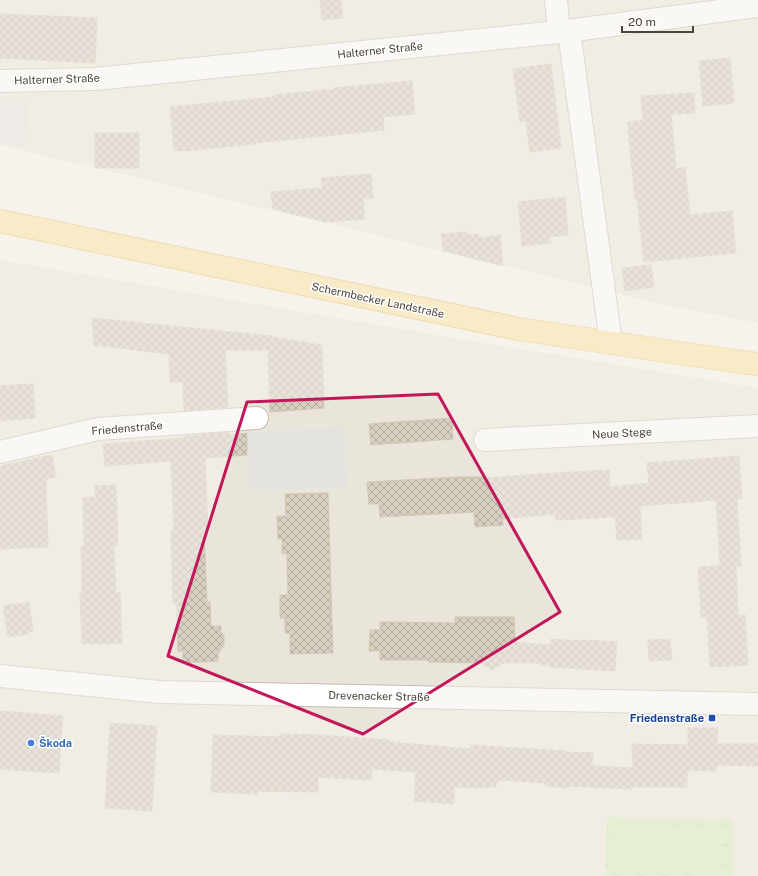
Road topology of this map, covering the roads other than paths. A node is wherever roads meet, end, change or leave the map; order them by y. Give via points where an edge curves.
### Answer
1 (556, 0) edge
2 (758, 6) edge
3 (564, 32) junction
4 (0, 81) edge
5 (0, 221) edge
6 (610, 343) junction
7 (758, 364) edge
8 (257, 418) dead end
9 (758, 426) edge
10 (485, 440) dead end
11 (0, 452) edge
12 (0, 676) edge
13 (758, 704) edge

1 - 3 street
2 - 3 street, Halterner Straße
3 - 4 street, Halterner Straße via 95,78
3 - 6 street
5 - 6 main road, Schermbecker Landstraße via 519,330
6 - 7 main road, Schermbecker Landstraße
8 - 11 street, Friedenstraße via 98,429
9 - 10 street, Neue Stege
12 - 13 street, Drevenacker Straße via 159,692

